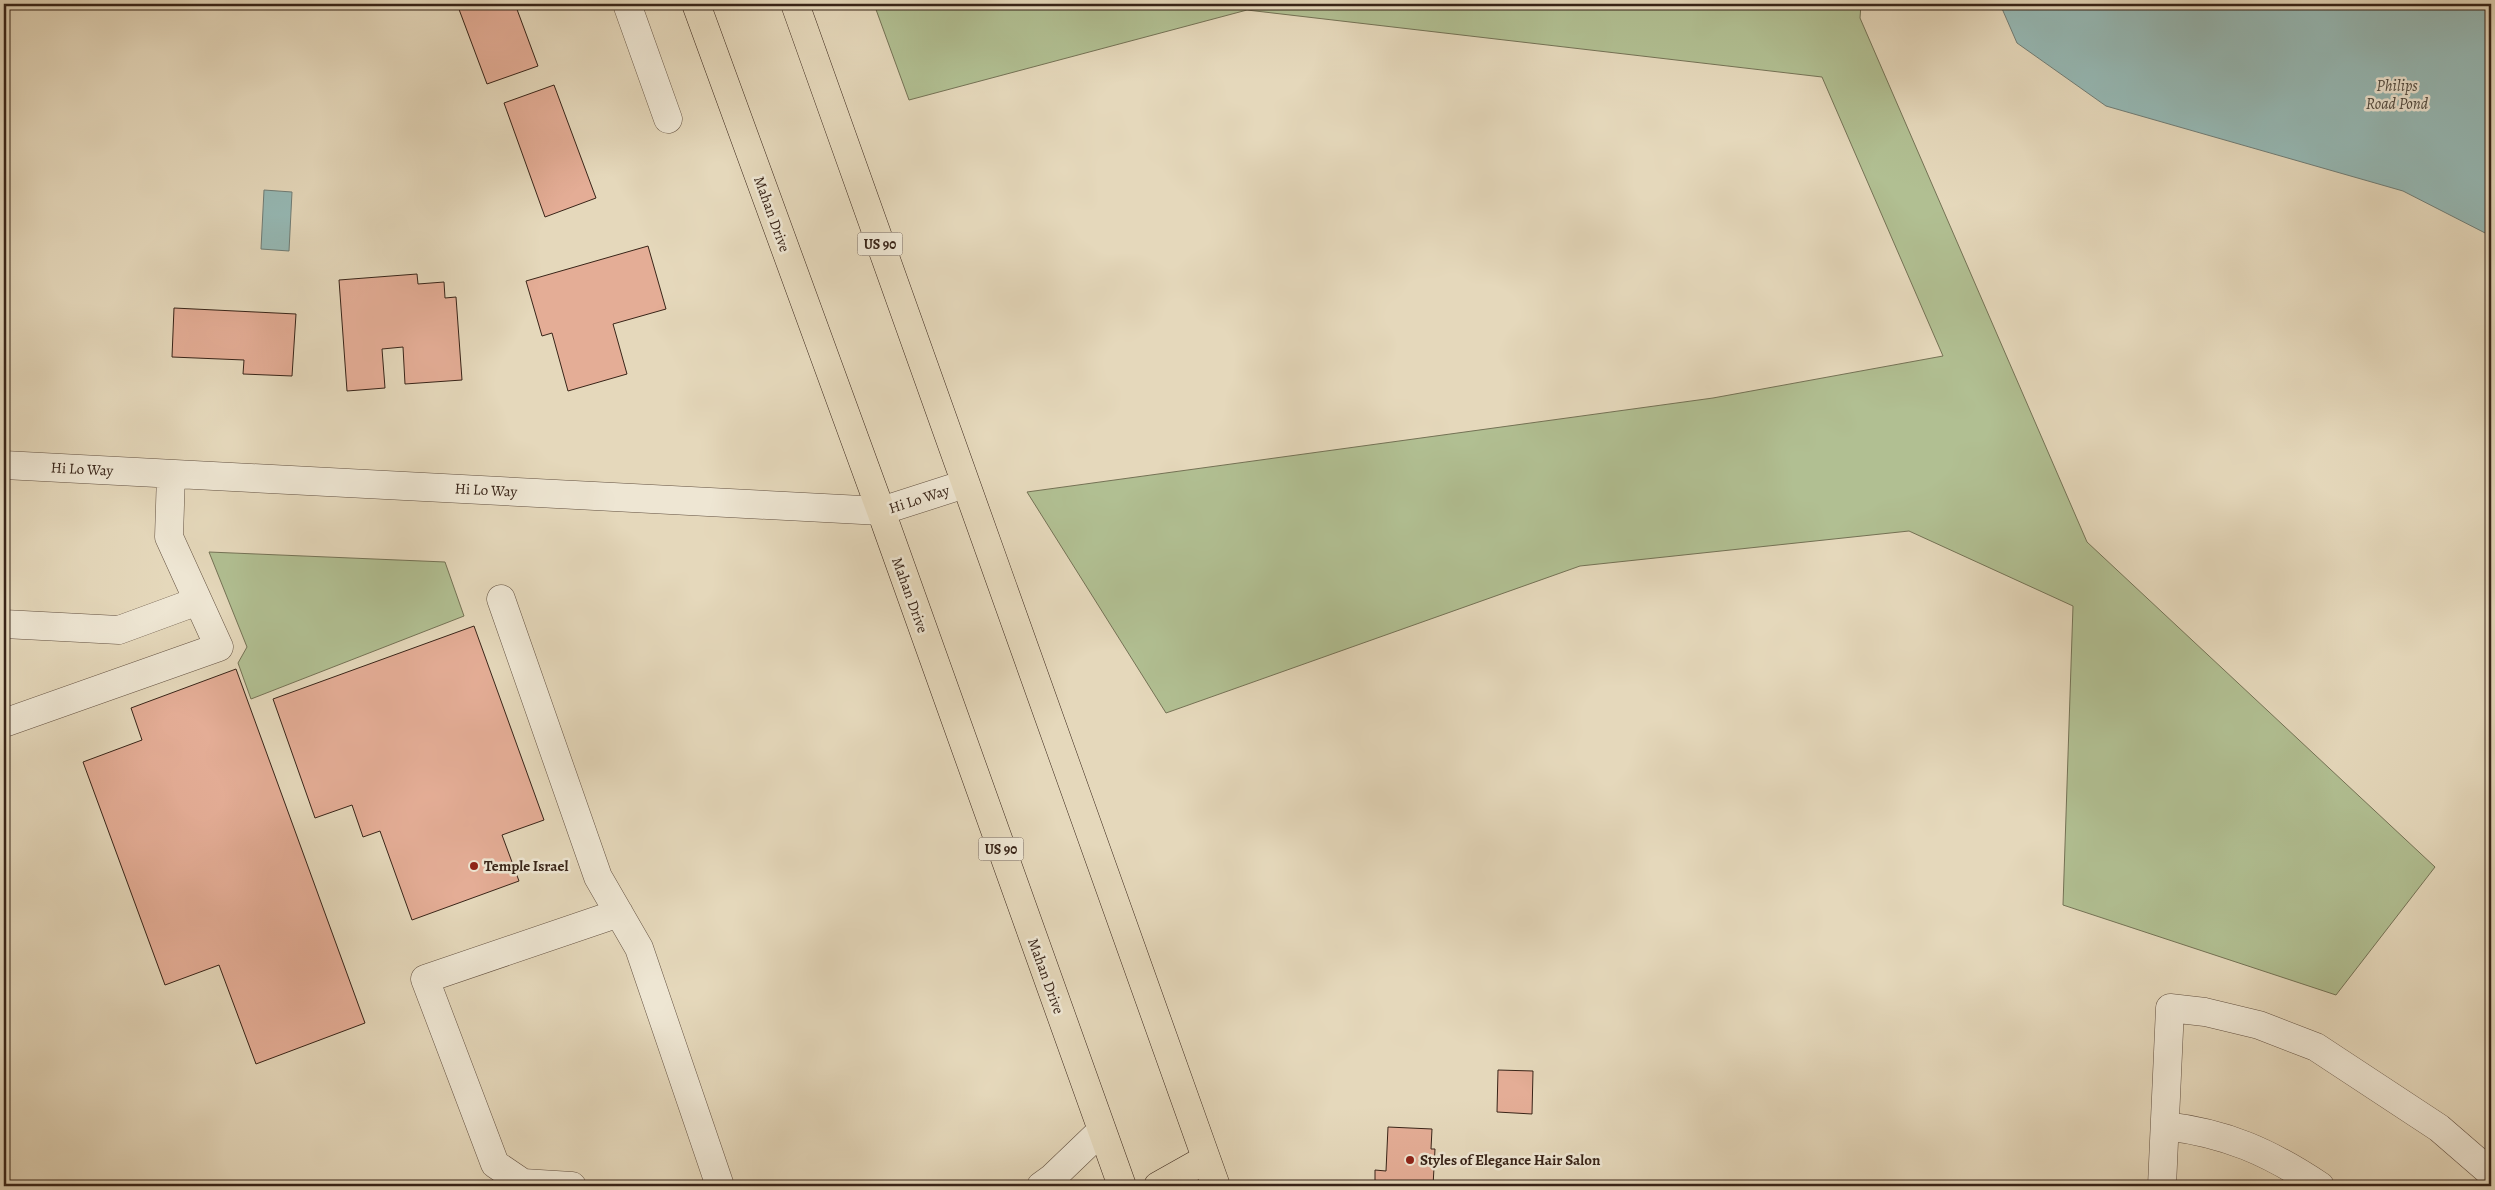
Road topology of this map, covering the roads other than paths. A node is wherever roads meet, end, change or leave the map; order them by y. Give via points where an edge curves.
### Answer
1 (627, 4) edge
2 (696, 4) edge
3 (794, 4) edge
4 (668, 119) dead end
5 (4, 465) edge
6 (171, 474) junction
7 (965, 484) junction
8 (881, 511) junction
9 (501, 599) dead end
10 (198, 602) junction
11 (4, 624) edge
12 (4, 723) edge
13 (619, 913) junction
14 (2165, 1126) junction
15 (1101, 1131) junction
16 (1206, 1159) junction
17 (2491, 1173) edge
18 (572, 1186) edge
19 (720, 1186) edge
20 (1041, 1186) edge
21 (1122, 1186) edge
22 (1158, 1186) edge
23 (1216, 1186) edge
24 (2162, 1186) edge
25 (2320, 1186) edge

1 - 4 street
2 - 8 main road, Mahan Drive / US 90
3 - 7 main road, US 90
5 - 6 street, Hi Lo Way
6 - 8 street, Hi Lo Way
6 - 10 street via 169,537
7 - 8 street, Hi Lo Way
7 - 16 main road, US 90
8 - 15 main road, Mahan Drive / US 90
9 - 13 street via 598,878
10 - 11 street via 119,630
10 - 12 street via 219,646
13 - 18 street via 425,979 495,1164 523,1183
13 - 19 street via 639,948
14 - 17 street via 2170,1008 2205,1012 2258,1025 2316,1047 2438,1128
14 - 24 street
14 - 25 street via 2200,1130 2244,1143
15 - 20 street
15 - 21 main road, Mahan Drive / US 90
16 - 22 main road
16 - 23 main road, US 90

